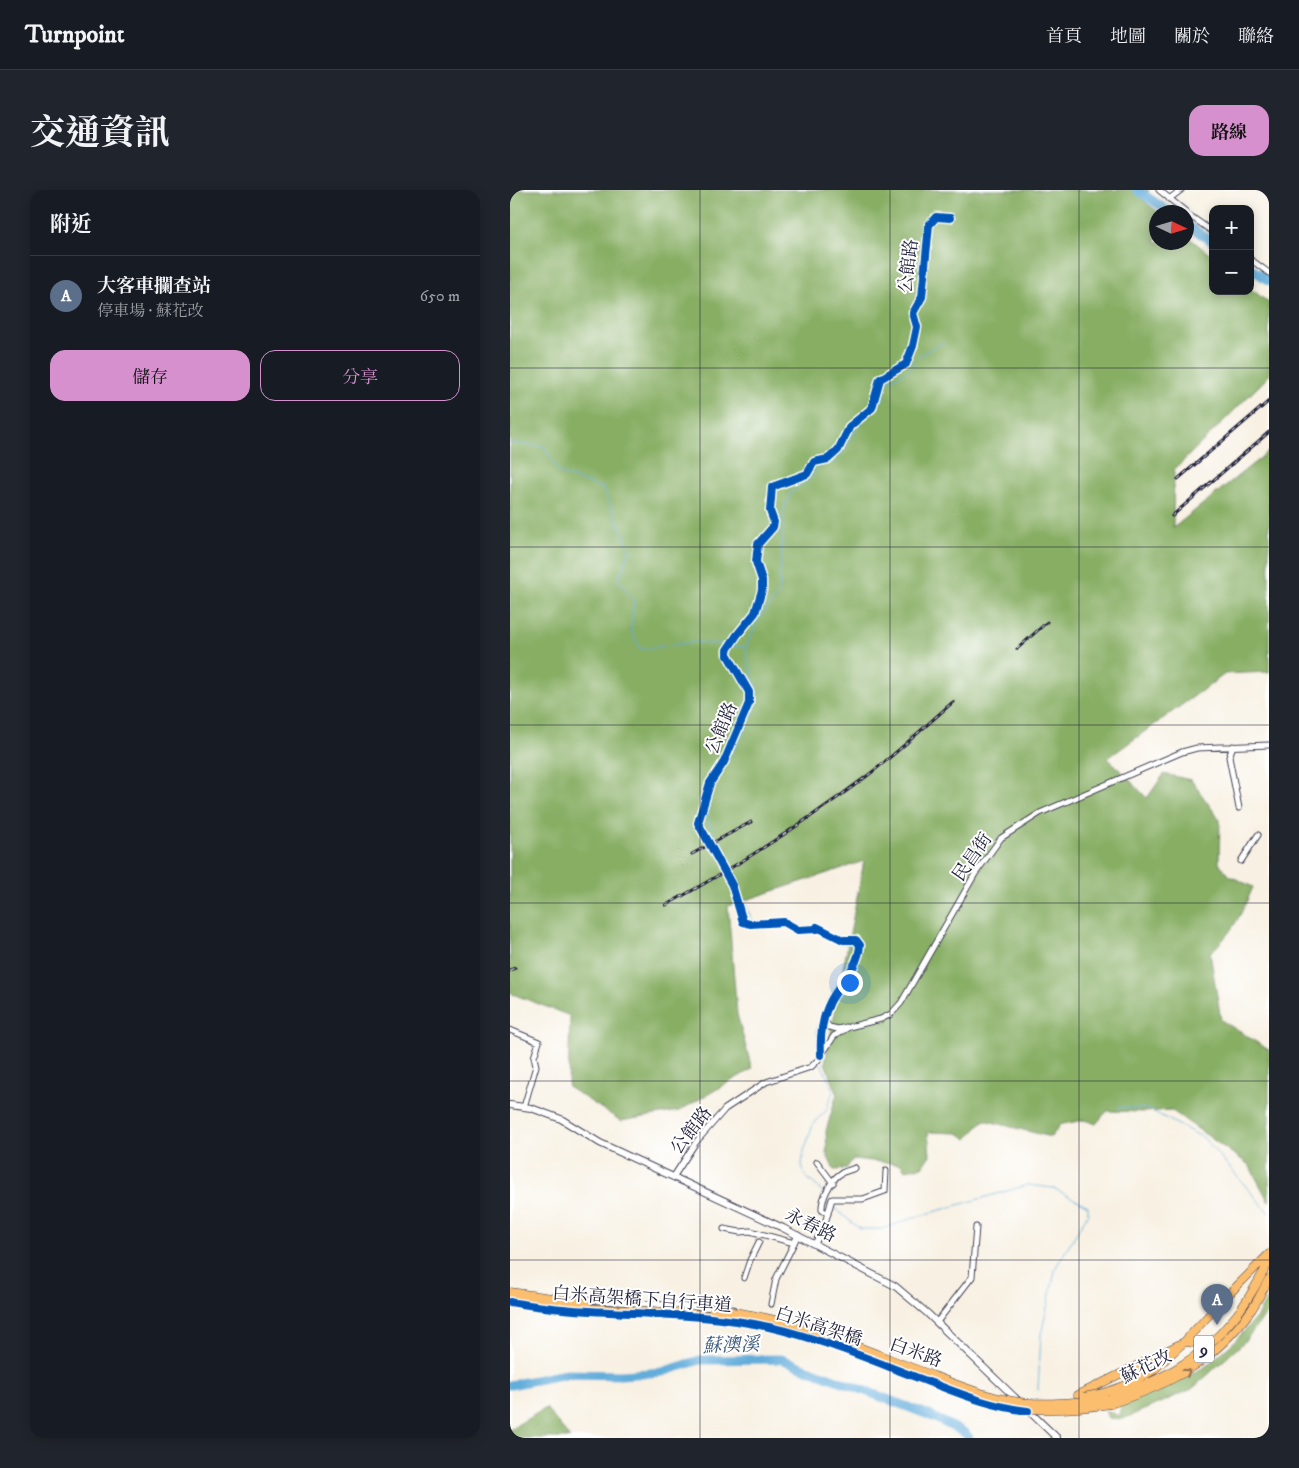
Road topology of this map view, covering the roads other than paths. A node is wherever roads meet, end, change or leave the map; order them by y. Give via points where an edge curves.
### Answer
1 (1159, 190) edge
2 (1181, 190) edge
3 (1169, 199) junction
4 (1177, 205) edge
5 (950, 218) dead end
6 (1194, 218) edge
7 (1209, 229) edge
8 (1254, 262) edge
9 (1269, 273) edge
10 (1233, 746) junction
11 (1269, 746) edge
12 (1239, 808) dead end
13 (698, 823) dead end
14 (1258, 835) dead end
15 (1241, 861) dead end
16 (732, 885) tunnel mouth
17 (824, 1020) junction
18 (849, 1027) junction
19 (510, 1030) edge
20 (821, 1055) junction
21 (510, 1105) edge
22 (524, 1107) junction
23 (817, 1162) dead end
24 (855, 1168) dead end
25 (886, 1171) dead end
26 (674, 1176) junction
27 (833, 1183) junction
28 (828, 1214) junction
29 (976, 1227) dead end
30 (724, 1229) dead end
31 (798, 1235) junction
32 (759, 1242) dead end
33 (794, 1243) junction
34 (815, 1244) junction
35 (1269, 1254) edge
36 (1269, 1261) edge
37 (744, 1278) dead end
38 (1269, 1279) edge
39 (510, 1291) edge
40 (510, 1299) edge
41 (771, 1304) dead end
42 (936, 1322) junction
43 (1184, 1342) junction
44 (1205, 1344) junction
45 (1149, 1384) junction
46 (1078, 1395) dead end
47 (1016, 1398) junction
48 (1108, 1399) junction
49 (1057, 1438) edge

1 - 3 street
2 - 3 street
3 - 4 street
5 - 13 street, 公館路 via 936,217 929,225 922,297 913,313 917,327 906,364 880,380 872,408 850,426 838,450 828,458 814,462 807,474 772,486 770,511 773,527 758,544 756,562 762,590 755,613 727,650 749,692 749,703 724,762 710,783
6 - 7 street
8 - 9 street
10 - 11 street, 民昌街
10 - 12 street via 1229,757
10 - 18 street, 民昌街 via 1182,752 1040,813 1001,838 975,874 900,1003 891,1014 881,1019
14 - 15 street
16 - 17 street via 743,922 784,922 798,930 817,930 817,927 843,940 856,940 860,945 850,972 829,1002
17 - 18 street via 829,1027
17 - 20 street
18 - 20 street, 民昌街 via 834,1036
19 - 22 street via 539,1042
20 - 26 street, 公館路 via 811,1067 766,1082 725,1109 696,1142
21 - 22 street, 永春路
22 - 26 street, 永春路 via 561,1119 600,1142
23 - 27 street
24 - 27 street via 840,1174
25 - 28 street via 885,1191 863,1199 832,1199
26 - 31 street, 永春路
27 - 28 street via 822,1203 822,1210
28 - 34 street
29 - 42 street via 972,1277
30 - 33 street via 750,1231
31 - 33 street
31 - 34 street, 永春路
32 - 37 street
33 - 41 street via 776,1279
34 - 42 street, 永春路 via 895,1286
35 - 43 main road
36 - 44 main road via 1242,1303
36 - 45 main road, 蘇花改 / 9 via 1235,1318 1219,1335 1178,1368
48 -> 38 main road, 蘇花改 / 9 via 1144,1393 1170,1382 1204,1360 1226,1342
39 - 47 street, 白米路 via 751,1312 806,1326 976,1389
39 - 48 main road, 白米高架橋 / 9, bridge via 585,1303 750,1314 805,1328 996,1398 1039,1404
40 - 48 main road, 白米高架橋 / 9, bridge via 750,1321 803,1333 1003,1406 1055,1410
42 - 47 street, 永春路
43 - 44 main road
43 - 46 main road
43 - 48 main road via 1154,1370
44 - 45 main road via 1180,1365
45 - 48 main road, 蘇花改 / 9
47 - 49 street, 永春路

